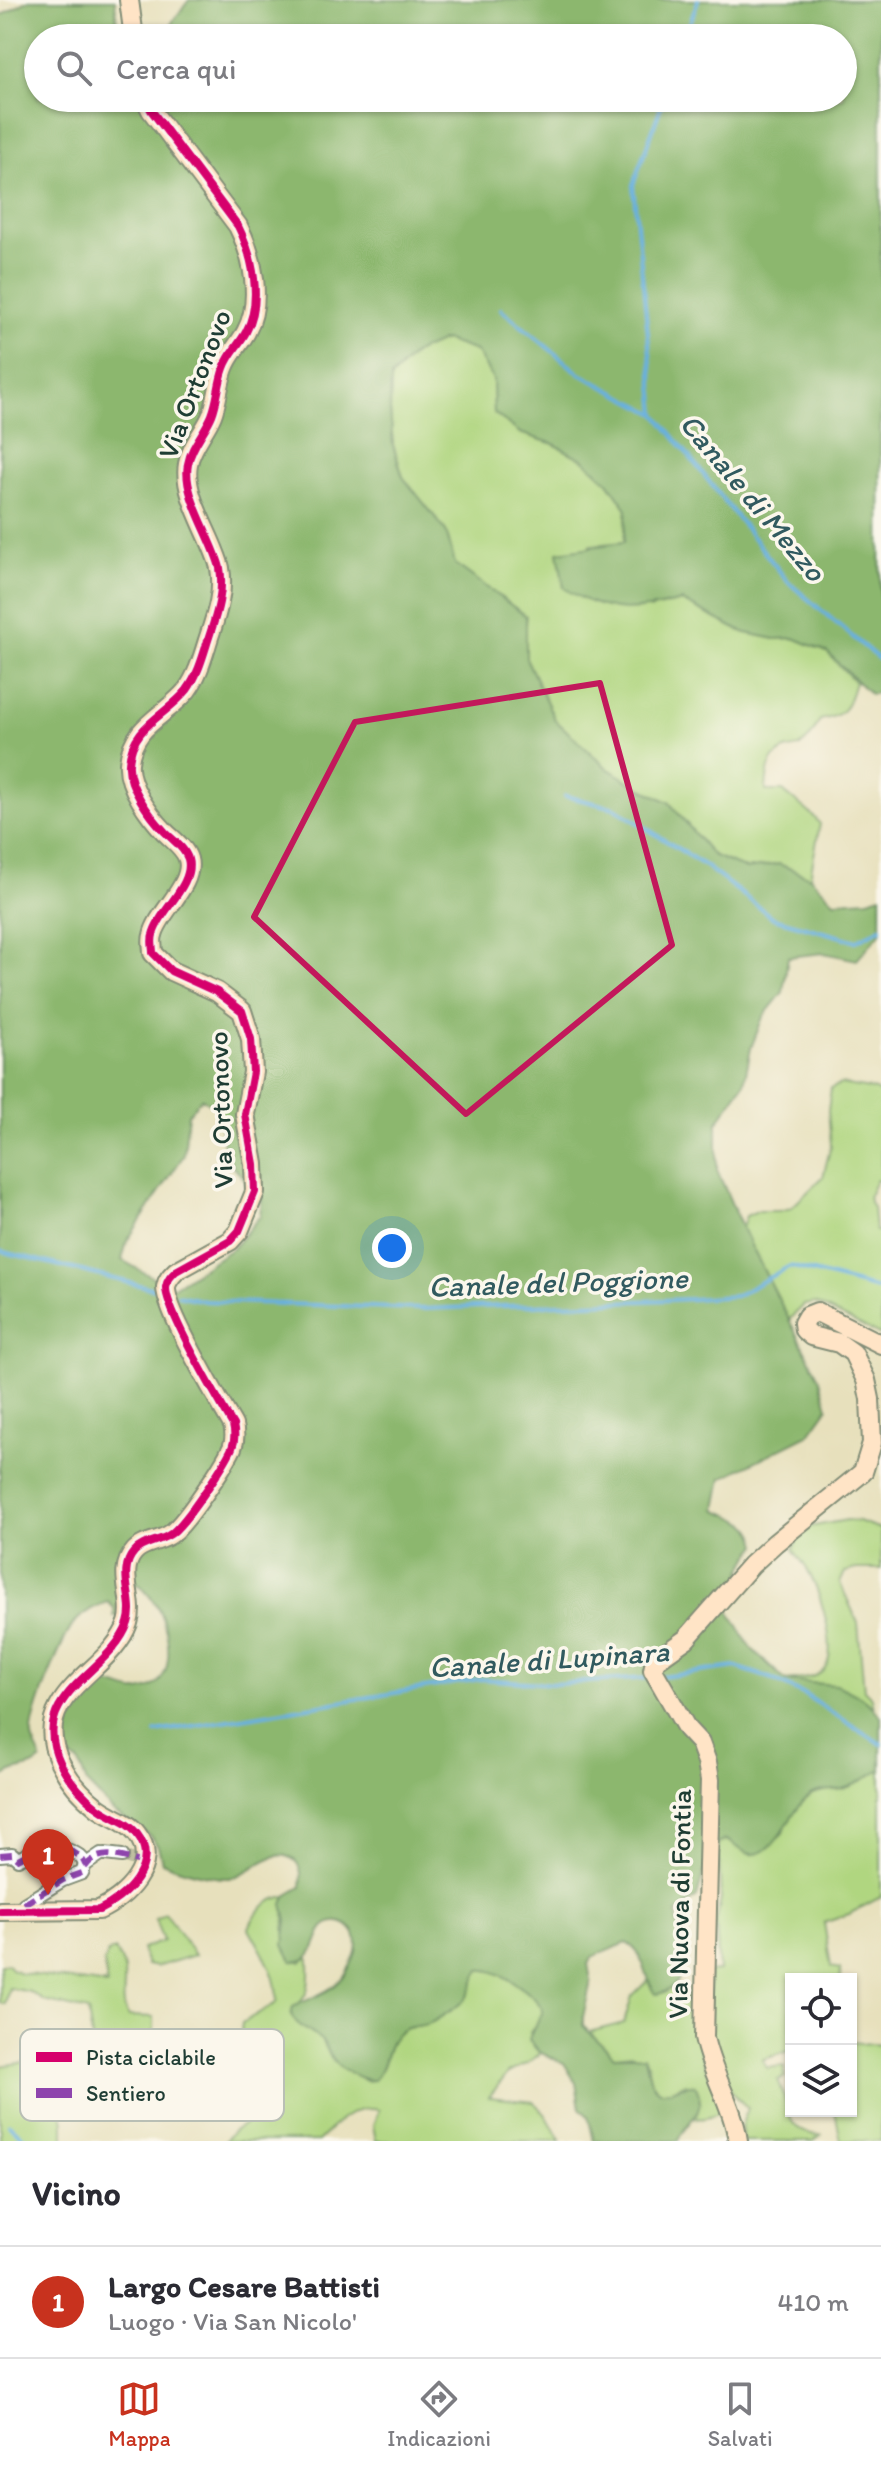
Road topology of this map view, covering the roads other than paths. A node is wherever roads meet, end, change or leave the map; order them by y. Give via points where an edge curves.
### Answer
1 (129, 0) edge
2 (132, 24) edge
3 (152, 112) edge
4 (881, 1344) edge
5 (0, 1855) edge
6 (133, 1860) junction
7 (85, 1865) junction
8 (9, 1910) edge
9 (55, 1911) junction
10 (738, 2141) edge

1 - 2 street
3 - 6 street, Via Ortonovo via 238,226 254,279 251,317 229,355 212,415 188,465 193,496 219,566 219,603 194,679 138,734 128,767 141,801 188,860 183,884 155,928 153,953 171,971 226,997 248,1024 253,1072 245,1114 255,1192 230,1241 176,1271 166,1289 191,1349 233,1425 232,1448 170,1535 132,1554 126,1565 129,1621 54,1718 54,1745 77,1788 137,1834 144,1852
4 - 10 street, Via Nuova di Fontia via 817,1312 807,1316 804,1330 853,1353 866,1380 872,1443 863,1472 751,1565 686,1639 655,1661 653,1670 707,1762 704,2037
5 - 7 street via 18,1859 45,1848 78,1853
6 - 7 street via 103,1854
6 - 9 street via 135,1882 112,1904 99,1910
7 - 9 street via 82,1873 24,1904 54,1905
8 - 9 street

